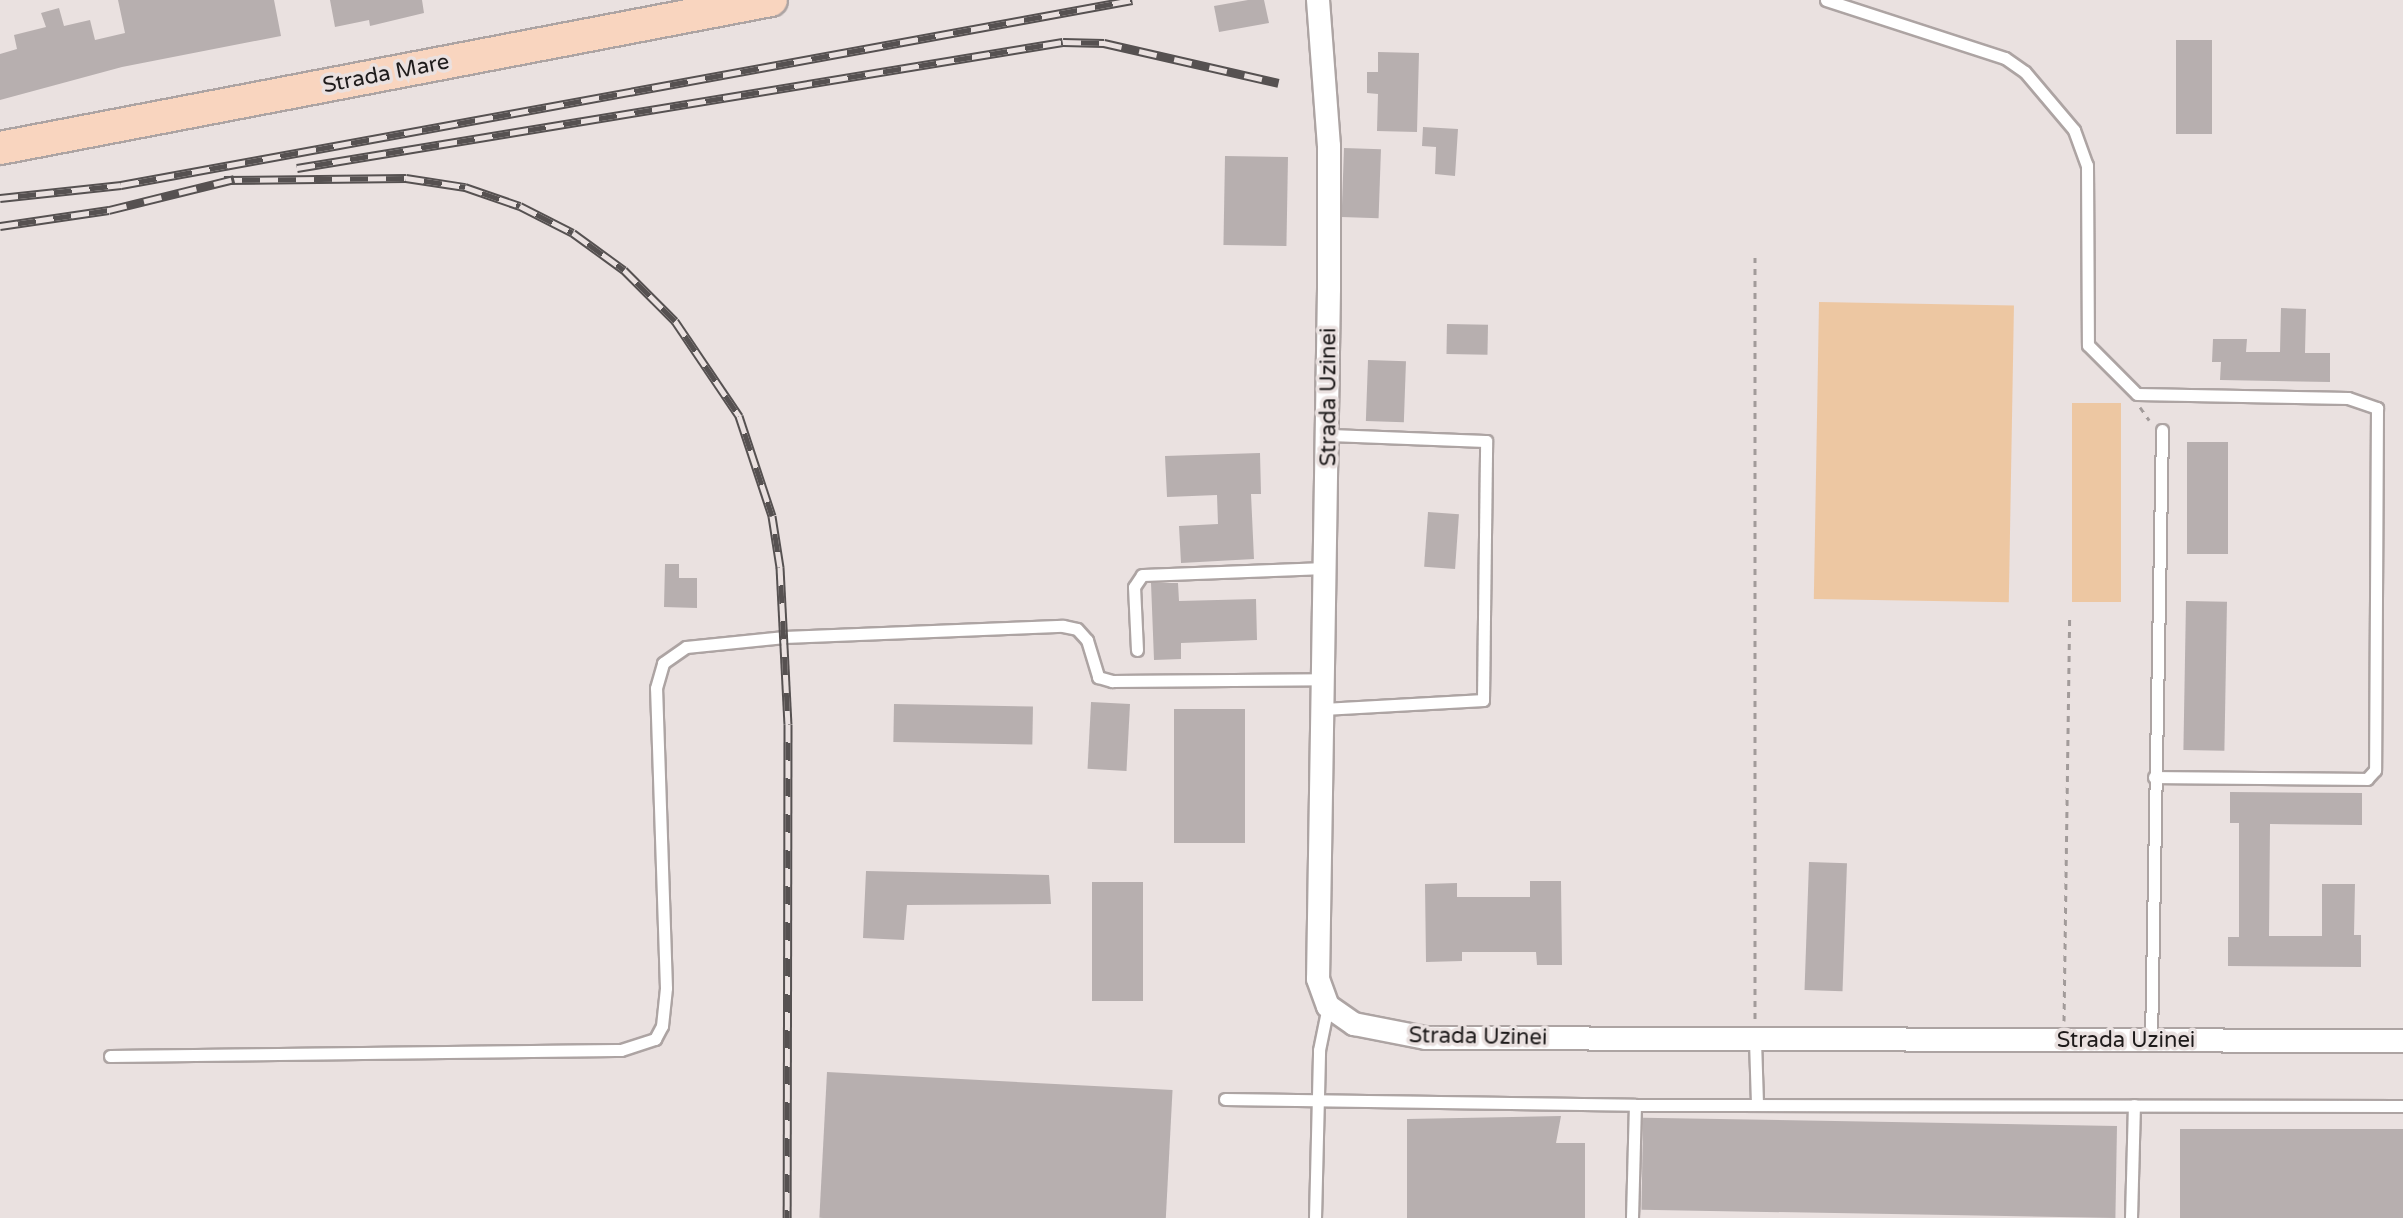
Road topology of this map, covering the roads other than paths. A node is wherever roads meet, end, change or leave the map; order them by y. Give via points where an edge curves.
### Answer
1 (771, 0) edge
2 (1318, 0) edge
3 (1826, 0) edge
4 (0, 148) edge
5 (2162, 430) road end
6 (1329, 435) junction
7 (1327, 568) junction
8 (1137, 650) dead end
9 (1324, 679) junction
10 (1324, 709) junction
11 (2154, 777) junction
12 (1328, 1006) junction
13 (1755, 1040) junction
14 (2151, 1041) junction
15 (2403, 1041) edge
16 (110, 1056) dead end
17 (1316, 1097) junction
18 (1225, 1099) dead end
19 (1757, 1104) junction
20 (1635, 1105) junction
21 (2134, 1105) junction
22 (2403, 1106) edge
23 (1315, 1218) edge
24 (1632, 1218) edge
25 (2131, 1218) edge

1 - 4 main road, Strada Mare
2 - 6 street, Strada Uzinei via 1329,146
3 - 11 lane via 2005,58 2025,72 2074,130 2087,165 2088,345 2137,394 2348,398 2377,408 2375,770 2367,779
5 - 11 lane
6 - 7 street, Strada Uzinei
6 - 10 lane via 1486,441 1483,700
7 - 8 lane via 1142,575 1134,587
7 - 9 street, Strada Uzinei
9 - 10 street, Strada Uzinei
9 - 16 lane via 1112,681 1098,677 1087,640 1077,629 1063,626 784,637 686,647 663,663 656,688 666,988 662,1026 655,1039 621,1050
10 - 12 street, Strada Uzinei via 1318,979
11 - 14 lane
12 - 13 street, Strada Uzinei via 1354,1024 1426,1038
12 - 17 lane
13 - 14 street, Strada Uzinei
13 - 19 lane
14 - 15 street, Strada Uzinei
17 - 18 lane
17 - 20 lane
17 - 23 lane
19 - 20 lane
19 - 21 lane
20 - 24 lane
21 - 22 lane
21 - 25 lane

